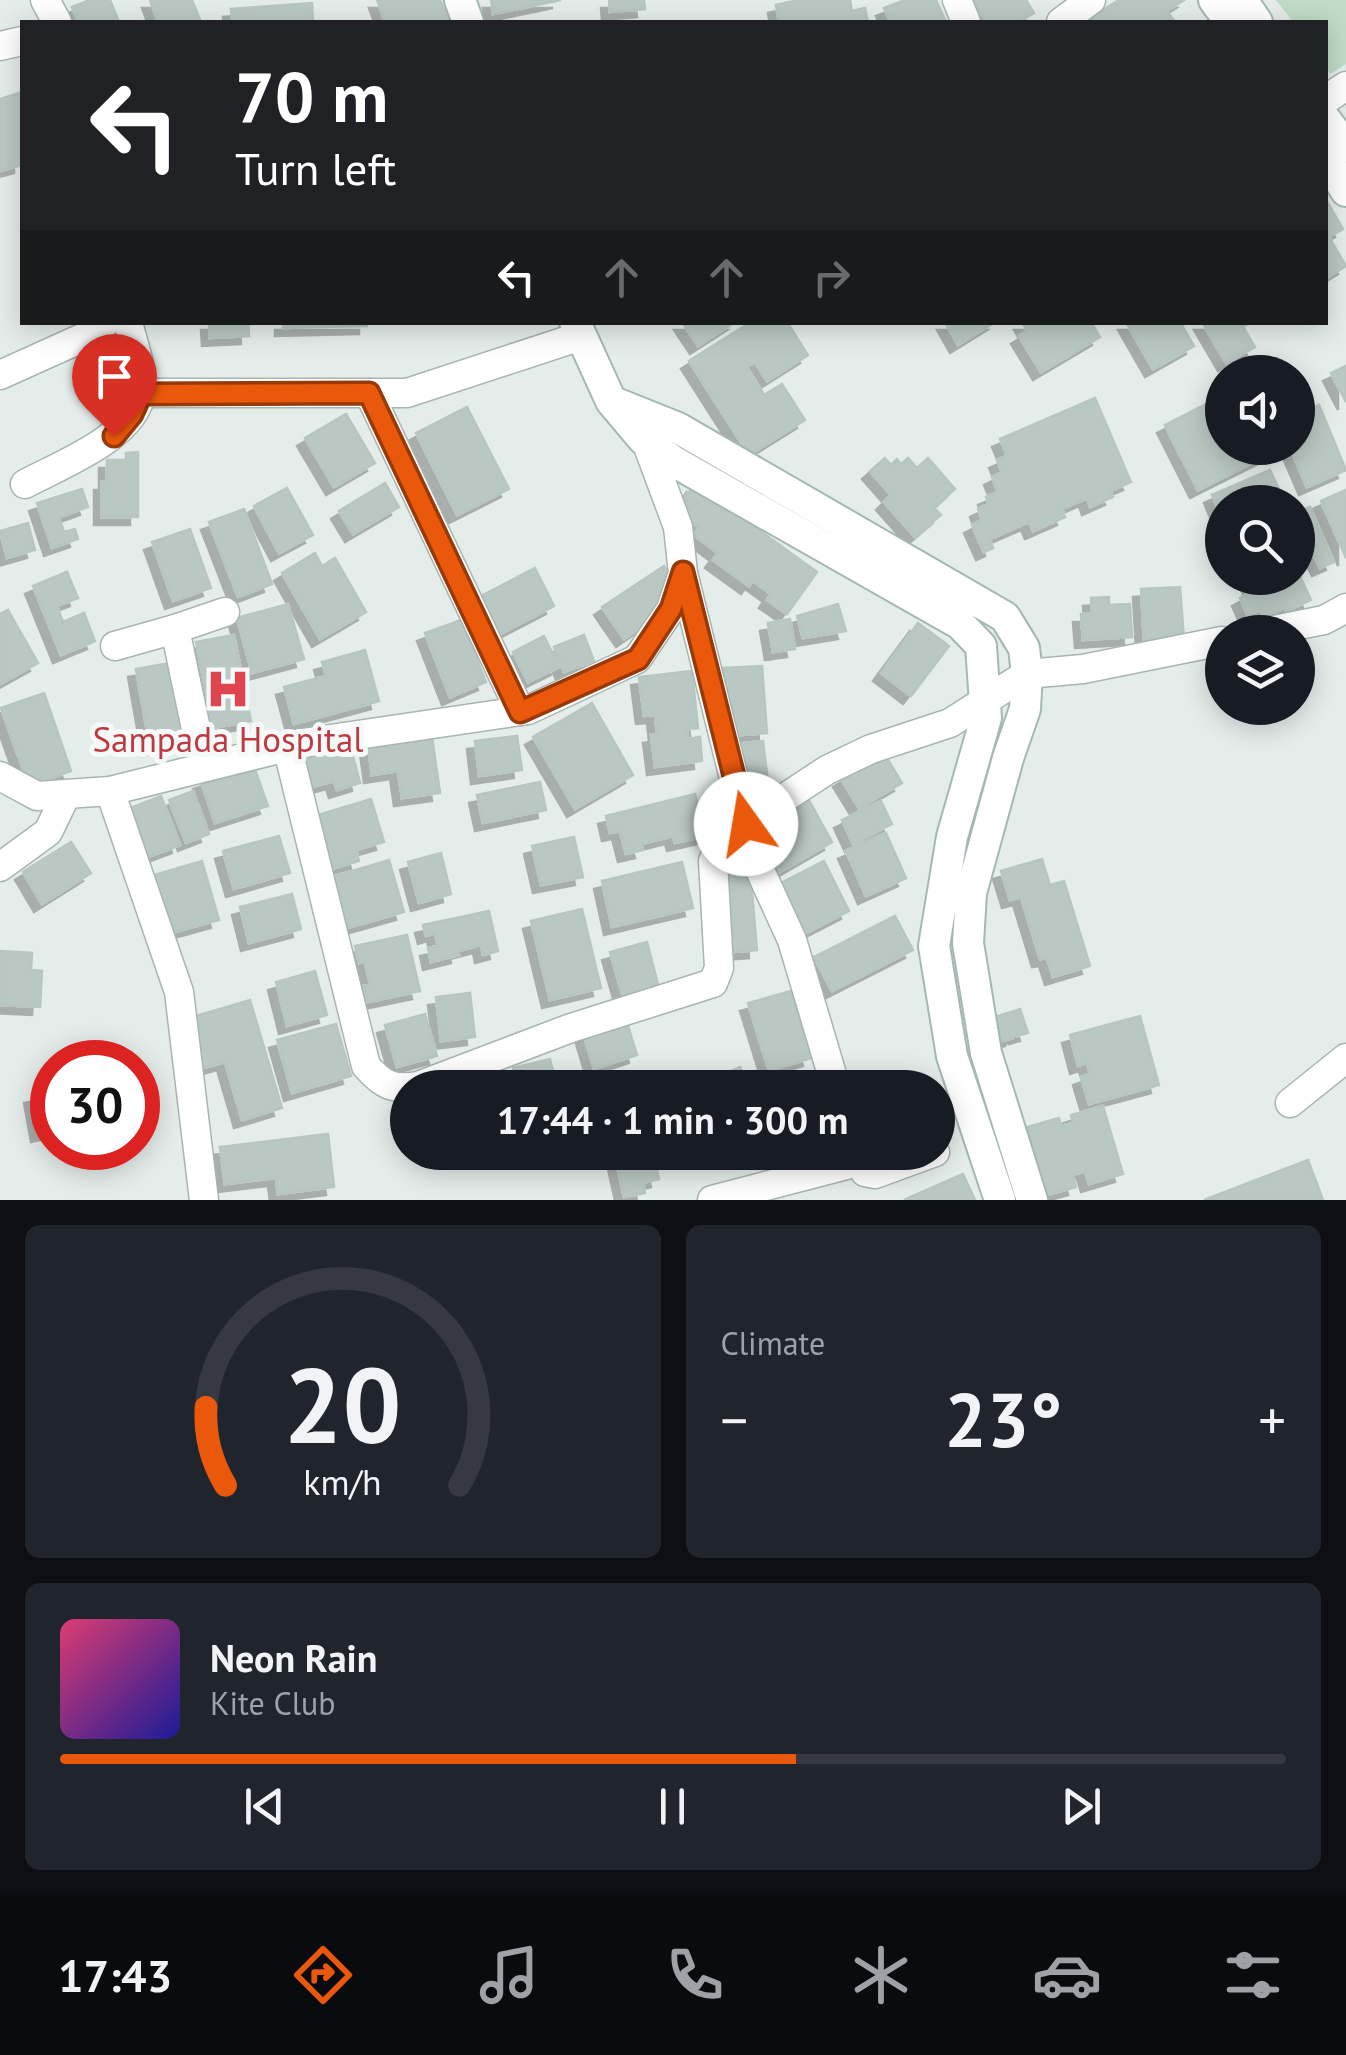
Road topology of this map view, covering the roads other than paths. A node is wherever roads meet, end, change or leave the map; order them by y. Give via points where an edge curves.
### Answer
1 (1090, 0) edge
2 (1064, 20) edge
3 (1328, 123) edge
4 (1346, 147) edge
5 (1328, 163) edge
6 (1346, 191) edge
7 (102, 325) edge
8 (129, 325) edge
9 (578, 329) edge
10 (0, 375) edge
11 (369, 393) junction
12 (141, 394) junction
13 (643, 425) junction
14 (25, 484) dead end
15 (683, 572) junction
16 (1346, 608) edge
17 (225, 612) dead end
18 (1315, 622) edge
19 (175, 629) junction
20 (1205, 644) edge
21 (115, 646) dead end
22 (1027, 674) junction
23 (987, 696) junction
24 (520, 712) junction
25 (287, 746) junction
26 (204, 767) junction
27 (0, 776) edge
28 (110, 791) junction
29 (66, 795) junction
30 (746, 824) junction
31 (0, 867) edge
32 (1346, 1058) edge
33 (831, 1070) edge
34 (1290, 1103) dead end
35 (812, 1170) edge
36 (204, 1200) edge
37 (712, 1200) edge
38 (1000, 1200) edge
39 (1032, 1200) edge

1 - 2 street
3 - 4 street
5 - 6 street
7 - 10 street
8 - 12 street
9 - 11 street via 408,393
9 - 13 street via 610,402
11 - 12 street
11 - 24 street
12 - 14 street via 114,436
13 - 15 street via 678,527
13 - 22 street via 678,428 1005,617 1024,648
13 - 23 street via 673,461 960,624 981,646
15 - 24 street via 671,609 638,659
15 - 30 street
16 - 18 street
17 - 19 street
19 - 21 street
19 - 26 street
20 - 22 street
22 - 23 street
22 - 39 street via 1026,709 971,893 968,944 986,1053
23 - 30 street via 950,723 826,770
23 - 38 street via 934,946 952,1056
24 - 25 street
25 - 26 street
25 - 30 street via 366,1066 397,1089 713,983 719,968 713,861
26 - 28 street
27 - 29 street via 37,796
28 - 29 street
28 - 36 street via 179,992
29 - 31 street via 48,832
30 - 33 street via 792,940
32 - 34 street
35 - 37 street

